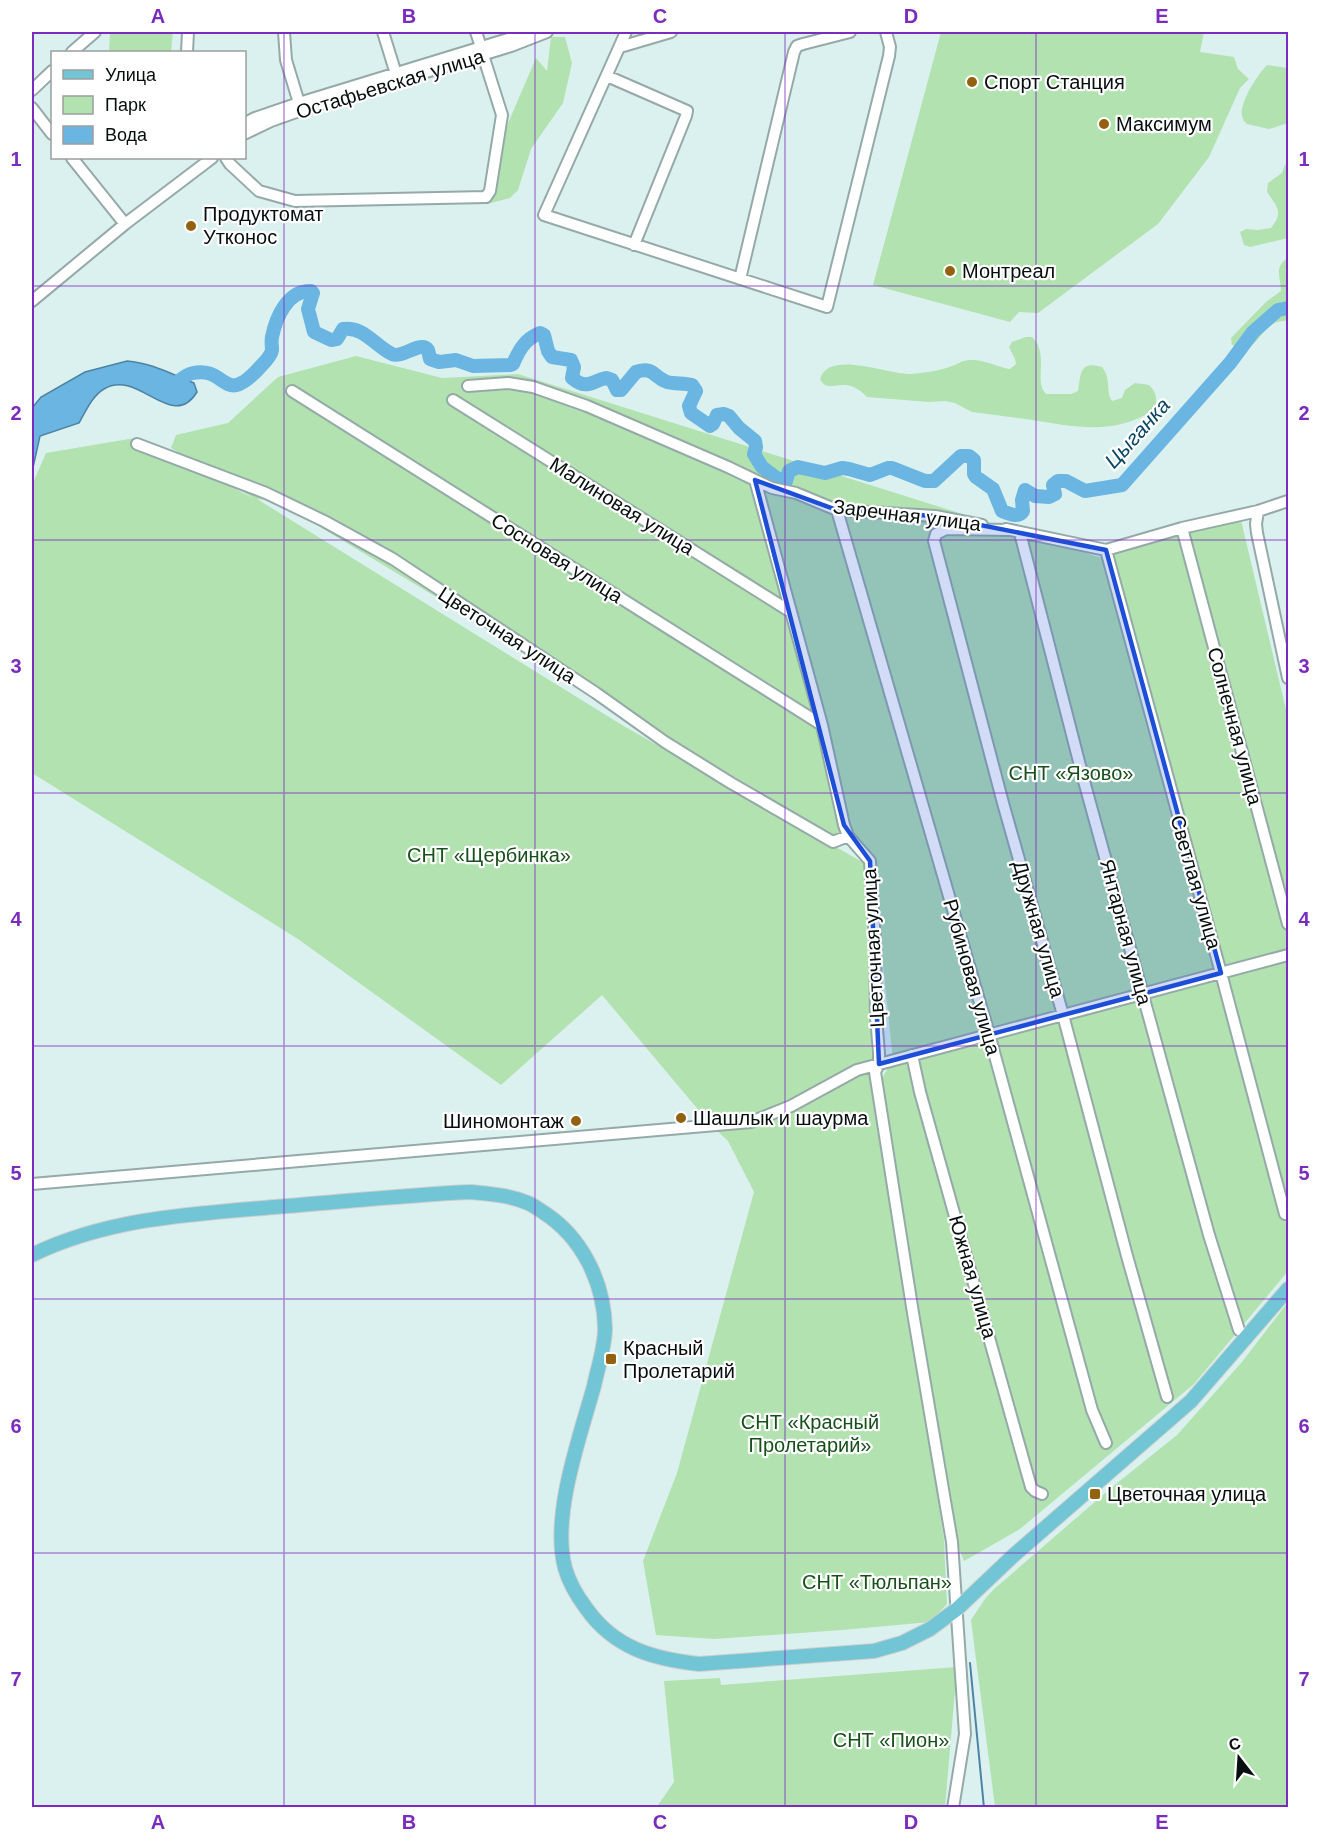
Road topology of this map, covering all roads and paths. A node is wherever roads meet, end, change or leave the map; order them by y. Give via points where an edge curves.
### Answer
1 (95, 32) edge
2 (188, 32) edge
3 (284, 32) edge
4 (383, 32) edge
5 (476, 32) edge
6 (547, 32) edge
7 (626, 32) edge
8 (671, 32) edge
9 (850, 32) edge
10 (886, 32) edge
11 (620, 47) junction
12 (73, 51) edge
13 (187, 51) edge
14 (482, 51) junction
15 (51, 72) edge
16 (396, 74) junction
17 (607, 75) junction
18 (32, 90) edge
19 (299, 103) junction
20 (32, 108) edge
21 (246, 123) edge
22 (51, 133) edge
23 (246, 133) edge
24 (73, 159) edge
25 (211, 159) edge
26 (227, 159) edge
27 (125, 224) junction
28 (634, 244) junction
29 (740, 279) junction
30 (32, 301) edge
31 (468, 386) dead end
32 (292, 391) dead end
33 (453, 400) dead end
34 (136, 444) dead end
35 (755, 480) junction
36 (1288, 501) edge
37 (837, 510) junction
38 (1258, 511) junction
39 (1182, 528) junction
40 (1015, 531) junction
41 (1106, 550) junction
42 (791, 612) junction
43 (1288, 678) edge
44 (822, 725) junction
45 (848, 836) junction
46 (1288, 924) edge
47 (1288, 955) edge
48 (1221, 973) junction
49 (1143, 994) junction
50 (1063, 1015) junction
51 (989, 1034) junction
52 (912, 1055) junction
53 (879, 1064) junction
54 (32, 1184) edge
55 (1285, 1214) dead end
56 (32, 1255) edge
57 (1288, 1289) edge
58 (1239, 1330) dead end
59 (1167, 1397) dead end
60 (1106, 1443) dead end
61 (1042, 1494) dead end
62 (957, 1609) junction
63 (953, 1808) edge

1 - 12 street
2 - 13 street
3 - 19 street via 286,60
4 - 16 street
5 - 14 street
6 - 14 street, Остафьевская улица
7 - 11 street
8 - 11 street
9 - 29 street via 797,46 794,52
10 - 29 street via 889,56 827,307
11 - 17 street
14 - 16 street, Остафьевская улица
14 - 23 street, Остафьевская улица via 302,110
14 - 26 street via 502,115 486,197 295,201 260,191
15 - 18 street
16 - 19 street, Остафьевская улица
17 - 28 street via 687,111
17 - 28 street via 544,215
19 - 21 street, Остафьевская улица
20 - 22 street
24 - 27 street
25 - 27 street
27 - 30 street
28 - 29 street
31 - 35 street, Заречная улица via 508,383 533,387 587,406
32 - 44 street, Сосновая улица
33 - 42 street, Малиновая улица
34 - 45 street, Цветочная улица via 266,494 324,521 393,560 739,788 833,842
35 - 37 street, Заречная улица
35 - 42 street
36 - 38 street, Заречная улица
37 - 40 street, Заречная улица via 935,516
37 - 51 street, Рубиновая улица
38 - 39 street, Заречная улица
38 - 43 street via 1257,533
39 - 41 street, Заречная улица
39 - 46 street, Солнечная улица
40 - 41 street, Заречная улица
40 - 49 street, Янтарная улица
40 - 50 street, Дружная улица via 946,530 936,534 934,541
41 - 48 street, Светлая улица
42 - 44 street
44 - 45 street
45 - 53 street, Цветочная улица via 870,861
47 - 48 street
48 - 49 street
48 - 55 street, Светлая улица
49 - 50 street
49 - 58 street, Янтарная улица
50 - 51 street
50 - 59 street, Дружная улица
51 - 52 street
51 - 60 street, Рубиновая улица via 1092,1410
52 - 53 street
52 - 61 street, Южная улица via 1031,1486
53 - 54 street via 857,1070 791,1106 751,1122
53 - 62 street, Цветочная улица via 875,1072 952,1542
56 - 62 main road via 102,1228 160,1217 470,1192 529,1203 555,1220 576,1241 593,1270 602,1299 605,1329 600,1363 563,1508 561,1542 565,1568 576,1594 594,1620 632,1649 699,1664 874,1651 930,1629
57 - 62 main road via 1191,1401
62 - 63 street, Цветочная улица via 965,1734

